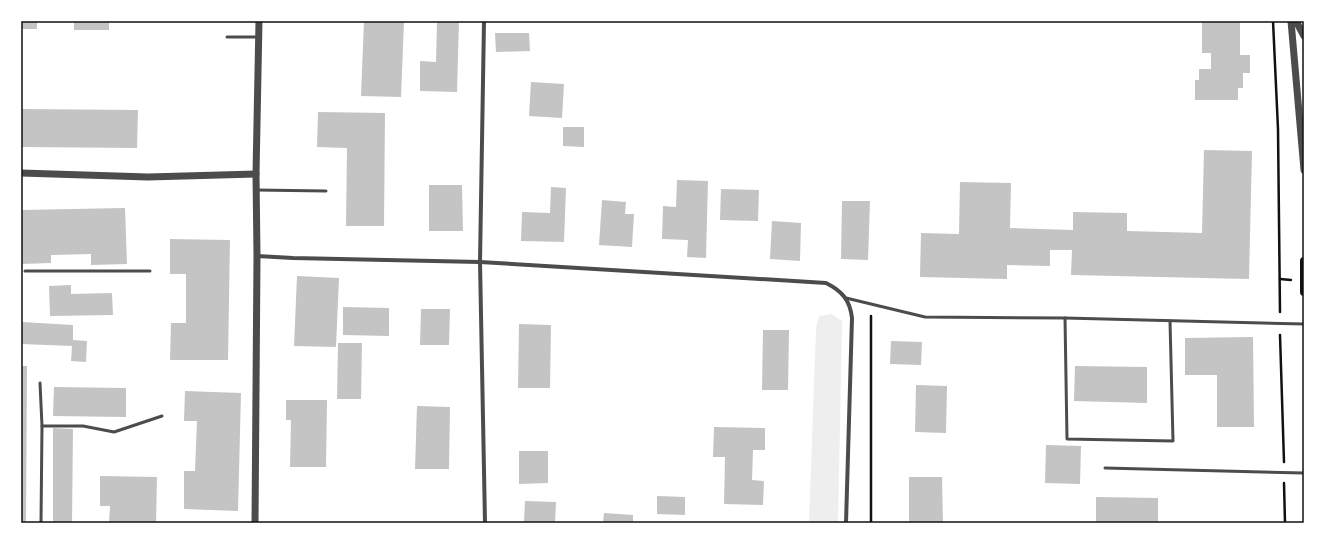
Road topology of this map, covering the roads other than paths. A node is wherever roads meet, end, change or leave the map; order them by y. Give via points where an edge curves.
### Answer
1 (259, 21) edge
2 (484, 21) edge
3 (1291, 21) edge
4 (1296, 21) edge
5 (1304, 36) edge
6 (227, 37) dead end
7 (259, 38) junction
8 (1304, 170) edge
9 (21, 173) edge
10 (256, 174) junction
11 (256, 190) junction
12 (326, 191) dead end
13 (257, 256) junction
14 (1304, 261) edge
15 (480, 262) junction
16 (25, 271) dead end
17 (150, 271) dead end
18 (1304, 292) edge
19 (846, 298) junction
20 (1065, 318) junction
21 (1170, 321) junction
22 (1304, 324) edge
23 (40, 383) dead end
24 (162, 416) dead end
25 (42, 426) junction
26 (1105, 468) dead end
27 (1304, 473) edge
28 (41, 523) edge
29 (255, 523) edge
30 (485, 523) edge
31 (846, 523) edge

1 - 7 street
2 - 15 street
3 - 8 street
4 - 5 street
6 - 7 lane
7 - 10 street
9 - 10 street via 148,177
10 - 11 street
11 - 12 lane
11 - 13 street
13 - 15 street
13 - 29 street
14 - 18 main road
15 - 19 street via 818,282 835,287
15 - 30 street
16 - 17 lane
19 - 20 lane via 925,317
19 - 31 street via 852,318
20 - 21 lane
20 - 21 lane via 1068,439 1173,441
21 - 22 lane
23 - 25 lane
24 - 25 lane via 114,432 83,426
25 - 28 lane
26 - 27 lane

